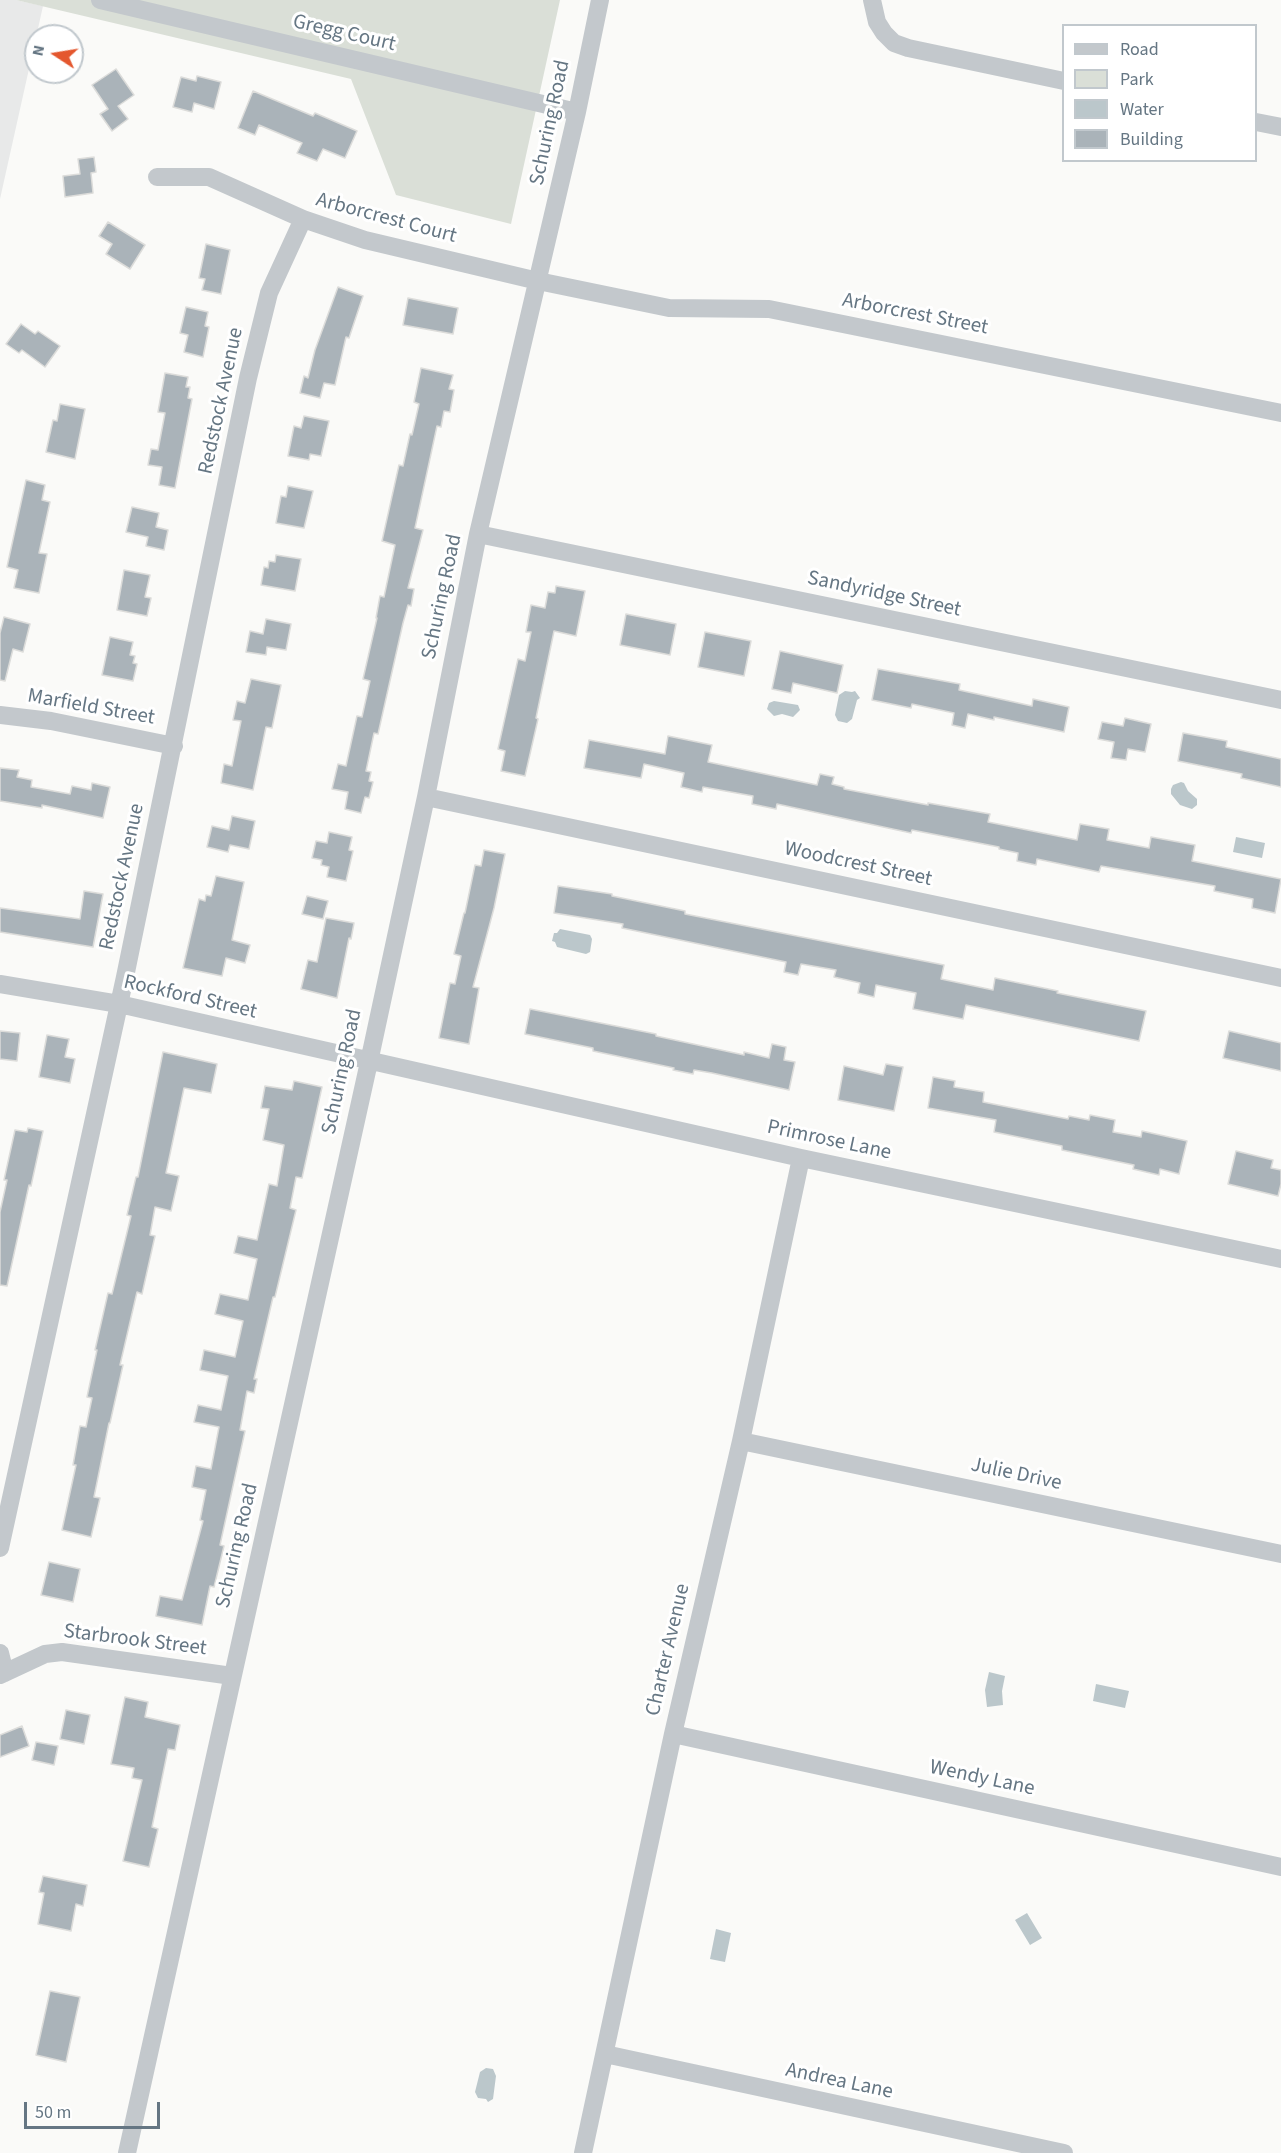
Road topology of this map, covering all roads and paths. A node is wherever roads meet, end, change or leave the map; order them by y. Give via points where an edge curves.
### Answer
1 (100, 0) edge
2 (600, 0) edge
3 (873, 0) edge
4 (1062, 81) edge
5 (577, 111) junction
6 (1257, 122) edge
7 (1281, 127) edge
8 (157, 177) dead end
9 (303, 219) junction
10 (538, 281) junction
11 (1281, 413) edge
12 (478, 534) junction
13 (1281, 700) edge
14 (0, 715) edge
15 (174, 746) junction
16 (426, 797) junction
17 (1281, 978) edge
18 (0, 984) edge
19 (119, 1004) junction
20 (369, 1062) junction
21 (801, 1158) junction
22 (1281, 1259) edge
23 (741, 1440) junction
24 (0, 1548) edge
25 (1281, 1554) edge
26 (0, 1653) edge
27 (3, 1674) edge
28 (232, 1676) junction
29 (673, 1734) junction
30 (1281, 1867) edge
31 (605, 2054) junction
32 (127, 2153) edge
33 (583, 2153) edge
34 (1064, 2153) edge

1 - 5 street, Gregg Court
2 - 5 street, Schuring Road
3 - 4 street via 878,22 894,43
5 - 10 street, Schuring Road
6 - 7 street
8 - 9 street, Arborcrest Court via 208,177
9 - 10 street, Arborcrest Court via 365,240
9 - 15 street, Redstock Avenue via 269,293 253,357
10 - 11 street, Arborcrest Street via 669,308 769,309
10 - 12 street, Schuring Road
12 - 13 street, Sandyridge Street
12 - 16 street, Schuring Road
14 - 15 street, Marfield Street via 51,721
15 - 19 street, Redstock Avenue
16 - 17 street, Woodcrest Street
16 - 20 street, Schuring Road
18 - 19 street, Rockford Street
19 - 20 street, Rockford Street
19 - 24 street, Redstock Avenue
20 - 21 street, Primrose Lane
20 - 28 street, Schuring Road
21 - 22 street, Primrose Lane
21 - 23 street, Charter Avenue
23 - 25 street, Julie Drive
23 - 29 street, Charter Avenue
26 - 27 street
27 - 28 street, Starbrook Street via 45,1654 62,1652
28 - 32 street, Schuring Road
29 - 30 street, Wendy Lane
29 - 31 street, Charter Avenue
31 - 33 street, Charter Avenue
31 - 34 street, Andrea Lane

